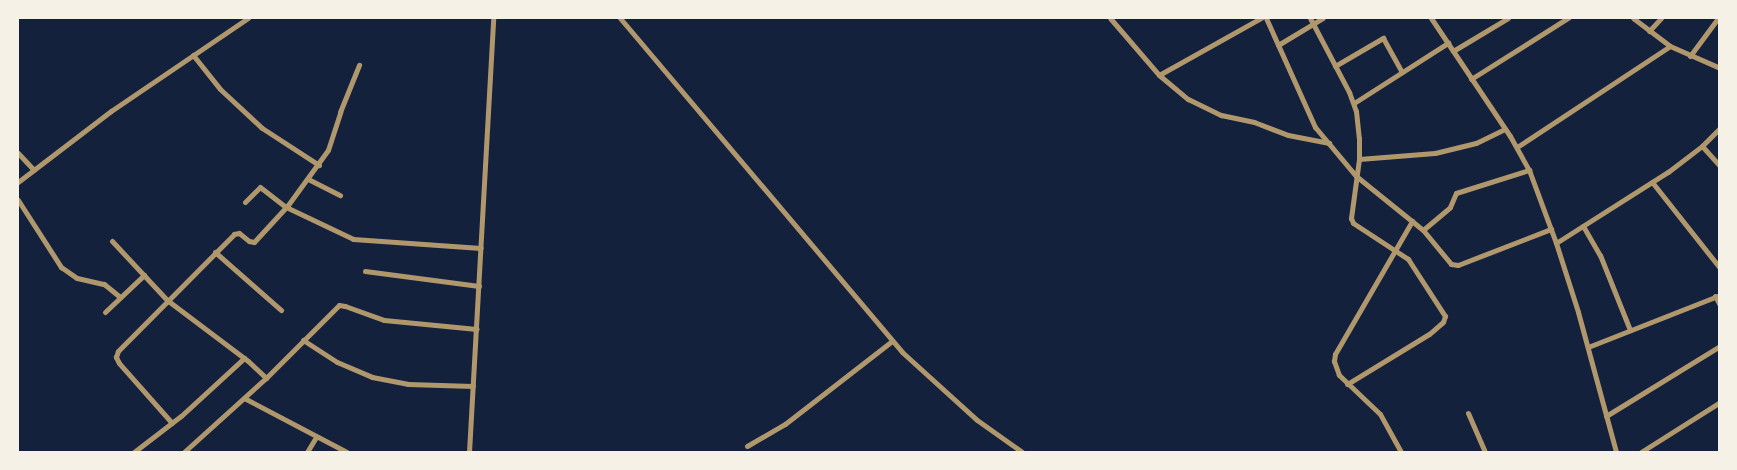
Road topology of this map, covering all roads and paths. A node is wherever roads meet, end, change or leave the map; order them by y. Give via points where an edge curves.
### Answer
1 (248, 18) edge
2 (493, 18) edge
3 (620, 18) edge
4 (1110, 18) edge
5 (1261, 18) edge
6 (1266, 18) edge
7 (1323, 18) edge
8 (1433, 18) edge
9 (1508, 18) edge
10 (1568, 18) edge
11 (1633, 18) edge
12 (1661, 18) edge
13 (1718, 18) edge
14 (1311, 20) edge
15 (1649, 31) junction
16 (1448, 43) junction
17 (1278, 45) junction
18 (1670, 46) junction
19 (1453, 51) junction
20 (193, 55) junction
21 (1690, 56) junction
22 (359, 65) dead end
23 (1335, 66) junction
24 (1720, 68) edge
25 (1402, 72) junction
26 (1159, 74) junction
27 (1471, 79) junction
28 (1354, 103) junction
29 (1720, 128) edge
30 (1505, 129) junction
31 (1329, 143) junction
32 (1702, 146) junction
33 (1517, 147) junction
34 (18, 152) edge
35 (1359, 159) junction
36 (318, 165) junction
37 (1720, 166) edge
38 (34, 170) junction
39 (1529, 170) junction
40 (1356, 176) junction
41 (308, 178) junction
42 (18, 182) edge
43 (1652, 182) junction
44 (340, 195) dead end
45 (18, 200) edge
46 (246, 202) dead end
47 (286, 207) junction
48 (1412, 221) junction
49 (1583, 226) junction
50 (1551, 229) junction
51 (1423, 230) junction
52 (112, 241) dead end
53 (1556, 243) junction
54 (481, 248) junction
55 (1396, 249) junction
56 (215, 252) junction
57 (1720, 268) edge
58 (365, 272) dead end
59 (144, 276) junction
60 (479, 286) junction
61 (1717, 296) edge
62 (120, 297) junction
63 (167, 300) junction
64 (1720, 305) edge
65 (281, 310) dead end
66 (105, 312) dead end
67 (477, 329) junction
68 (1630, 330) junction
69 (304, 340) junction
70 (892, 341) junction
71 (1720, 346) edge
72 (1588, 347) junction
73 (244, 358) junction
74 (266, 378) junction
75 (1347, 384) junction
76 (473, 386) junction
77 (244, 398) junction
78 (1720, 402) edge
79 (1468, 413) dead end
80 (1606, 416) junction
81 (172, 423) junction
82 (316, 437) junction
83 (747, 446) dead end
84 (134, 452) edge
85 (184, 452) edge
86 (307, 452) edge
87 (347, 452) edge
88 (469, 452) edge
89 (1022, 452) edge
90 (1401, 452) edge
91 (1485, 452) edge
92 (1616, 452) edge
93 (1641, 452) edge

1 - 20 street
2 - 54 street
3 - 70 street
4 - 26 street
5 - 26 street
6 - 17 street
7 - 14 street
8 - 16 street
9 - 19 street
10 - 27 street
11 - 15 street
12 - 15 street
13 - 21 street
14 - 17 street
14 - 23 street
15 - 18 street
16 - 19 street
16 - 25 street
17 - 31 street via 1315,127
18 - 21 street
18 - 33 street
19 - 27 street
20 - 36 street via 220,88 262,128
20 - 38 street via 111,111
21 - 24 street
22 - 36 street via 332,141
23 - 25 street via 1383,38
23 - 28 street
25 - 28 street
26 - 31 street via 1188,99 1221,116
27 - 30 street
28 - 35 street
29 - 32 street
30 - 33 street
30 - 35 street via 1476,143 1435,154
31 - 40 street
32 - 37 street
32 - 43 street
33 - 39 street
34 - 38 street
35 - 40 street
36 - 41 street
38 - 42 street
39 - 50 street
39 - 51 street via 1456,193 1450,207
40 - 48 street
40 - 55 street via 1350,218
41 - 44 street
41 - 47 street
43 - 49 street
43 - 57 street
45 - 62 street via 61,267 77,278 104,284
46 - 47 street via 260,187
47 - 54 street via 352,239
47 - 56 street via 254,242 236,233
48 - 51 street
48 - 55 street
49 - 53 street
49 - 68 street via 1600,256
50 - 51 street via 1458,266 1451,264
50 - 53 street
52 - 59 street
53 - 72 street
54 - 60 street
55 - 75 street via 1335,354 1335,368
55 - 75 street via 1414,266 1444,313 1444,322
56 - 63 street
56 - 65 street
58 - 60 street
59 - 62 street
59 - 63 street
60 - 67 street
61 - 64 street
61 - 68 street
62 - 66 street
63 - 73 street
63 - 81 street via 118,351 116,358
67 - 69 street via 384,320 342,305 336,307
67 - 76 street
68 - 72 street
69 - 74 street
69 - 76 street via 338,362 372,377 408,384
70 - 83 street via 791,420
70 - 89 street via 977,420
71 - 80 street
72 - 80 street
73 - 74 street
73 - 81 street
74 - 77 street
75 - 90 street via 1380,414
76 - 88 street
77 - 82 street
77 - 85 street
78 - 93 street
79 - 91 street
80 - 92 street
81 - 84 street
82 - 86 street
82 - 87 street

